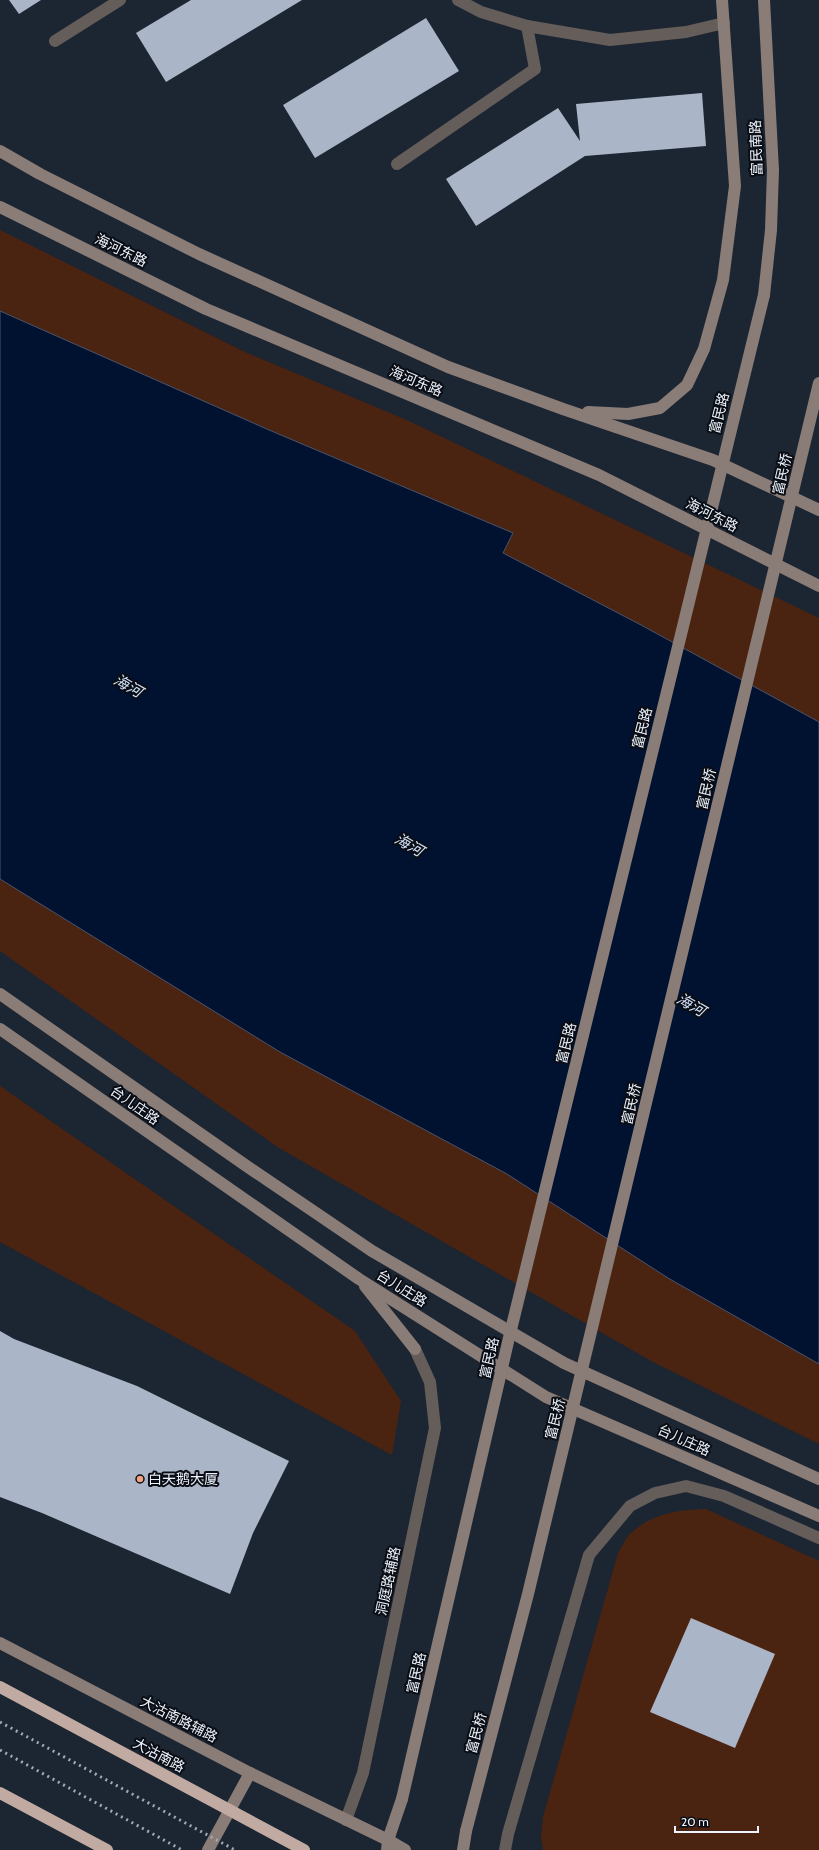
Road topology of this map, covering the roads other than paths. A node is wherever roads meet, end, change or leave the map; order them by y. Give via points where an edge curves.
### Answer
1 (120, 0) edge
2 (458, 0) edge
3 (722, 0) edge
4 (764, 0) edge
5 (481, 6) edge
6 (724, 23) junction
7 (527, 26) junction
8 (56, 41) dead end
9 (0, 151) edge
10 (397, 164) dead end
11 (0, 207) edge
12 (764, 295) joint
13 (819, 383) edge
14 (563, 409) junction
15 (819, 510) edge
16 (819, 586) edge
17 (0, 994) edge
18 (0, 1029) edge
19 (359, 1278) junction
20 (415, 1349) joint
21 (819, 1479) edge
22 (819, 1516) edge
23 (819, 1538) edge
24 (0, 1643) edge
25 (0, 1687) edge
26 (250, 1773) junction
27 (0, 1793) edge
28 (346, 1820) junction
29 (387, 1845) edge
30 (107, 1850) edge
31 (208, 1850) edge
32 (304, 1850) edge
33 (405, 1850) edge
34 (463, 1850) edge
35 (505, 1850) edge

1 - 8 street
2 - 5 street
3 - 6 main road
4 - 12 main road, 富民南路 via 773,170 771,230
5 - 7 street
6 - 7 street via 686,32 610,40
6 - 14 main road via 735,186 723,280 704,349 687,385 660,408 628,414
7 - 10 street via 535,69
9 - 14 main road, 海河东路 via 40,174 199,254 448,367
11 - 16 main road, 海河东路 via 206,309 599,475
12 - 29 main road, 富民路, bridge via 508,1342 402,1799
13 - 34 main road, 富民桥, bridge via 530,1586 466,1830
14 - 15 main road, 海河东路 via 713,460
17 - 21 main road, 台儿庄路 via 372,1251 564,1363
18 - 19 main road, 台儿庄路
19 - 20 main road
19 - 22 main road, 台儿庄路 via 546,1397
20 - 28 street, 洞庭路辅路 via 430,1382 435,1428 364,1773
23 - 35 street via 724,1496 686,1486 655,1493 630,1506 589,1554
24 - 26 main road, 大沽南路辅路
25 - 32 highway, 大沽南路, bridge
26 - 28 main road, 大沽南路辅路
26 - 31 main road
27 - 30 highway
28 - 29 main road, 大沽南路辅路
29 - 33 main road, 大沽南路辅路

